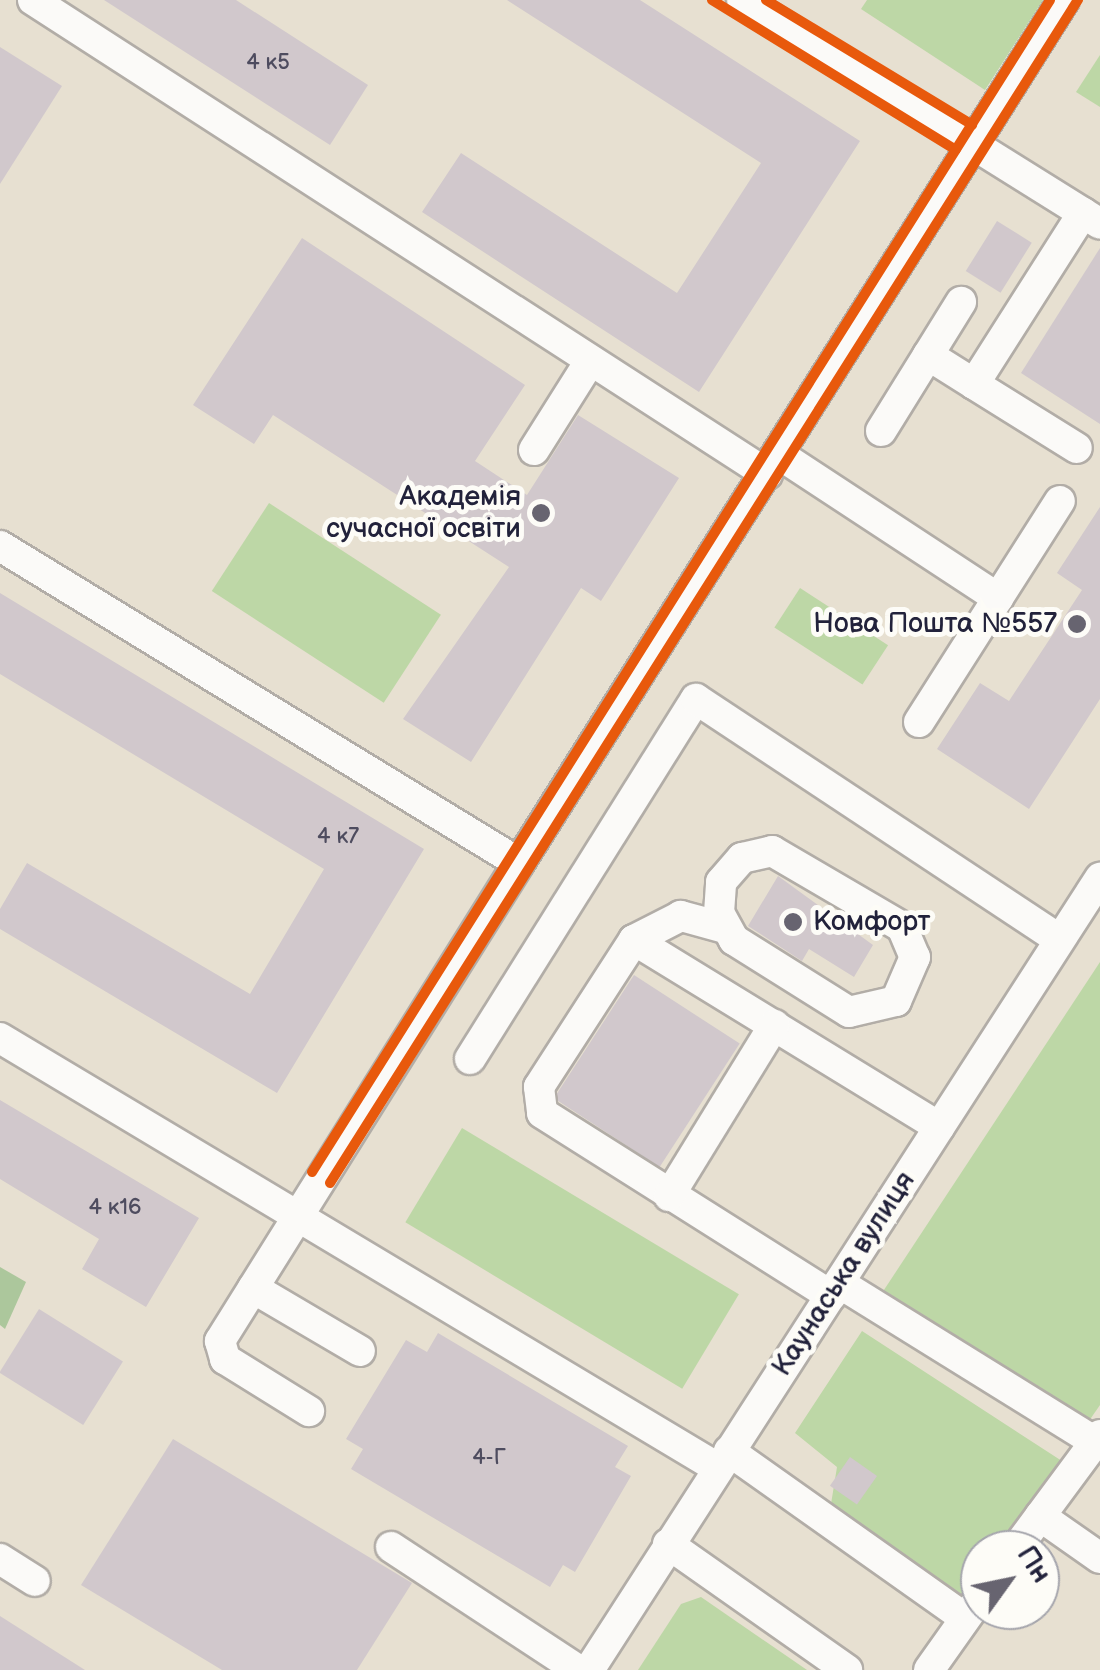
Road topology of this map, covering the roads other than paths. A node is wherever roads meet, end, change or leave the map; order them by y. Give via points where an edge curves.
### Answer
1 (33, 0) edge
2 (742, 0) edge
3 (1064, 0) edge
4 (976, 142) junction
5 (1092, 218) edge
6 (962, 302) dead end
7 (928, 355) junction
8 (590, 360) junction
9 (974, 384) junction
10 (881, 431) dead end
11 (1077, 448) dead end
12 (534, 450) dead end
13 (773, 464) junction
14 (1060, 501) dead end
15 (0, 546) edge
16 (998, 598) junction
17 (920, 722) dead end
18 (519, 863) junction
19 (1100, 878) edge
20 (724, 928) junction
21 (1060, 939) junction
22 (634, 940) junction
23 (774, 1025) junction
24 (0, 1038) edge
25 (470, 1059) dead end
26 (939, 1127) junction
27 (669, 1196) junction
28 (295, 1220) junction
29 (253, 1288) junction
30 (835, 1290) junction
31 (360, 1351) dead end
32 (309, 1411) dead end
33 (1098, 1441) edge
34 (724, 1460) junction
35 (1040, 1516) junction
36 (1030, 1530) edge
37 (668, 1544) junction
38 (392, 1547) dead end
39 (1100, 1558) edge
40 (0, 1560) edge
41 (34, 1581) dead end
42 (960, 1601) edge
43 (960, 1625) edge
44 (578, 1670) edge
45 (589, 1670) edge
46 (847, 1670) edge
47 (928, 1670) edge

1 - 8 street
2 - 4 street
3 - 4 street
4 - 5 street
4 - 13 street
5 - 9 street
6 - 7 street
7 - 9 street
7 - 10 street
8 - 12 street
8 - 13 street
9 - 11 street
13 - 16 street
13 - 18 street
14 - 16 street
15 - 18 street
16 - 17 street
18 - 28 street
19 - 21 street, Каунаська вулиця
20 - 20 street via 718,897 730,868 772,851 902,926 913,974 896,1001 849,1012
20 - 22 street via 681,916
21 - 25 street via 696,699
21 - 26 street, Каунаська вулиця
22 - 23 street
22 - 27 street via 536,1100 552,1125
23 - 26 street
23 - 27 street
24 - 28 street
26 - 30 street, Каунаська вулиця
27 - 30 street
28 - 29 street
28 - 34 street via 624,1427
29 - 31 street
29 - 32 street via 219,1354
30 - 33 street
30 - 34 street, Каунаська вулиця
33 - 35 street
34 - 37 street, Каунаська вулиця
34 - 42 street
35 - 36 street
35 - 39 street
37 - 45 street, Каунаська вулиця
37 - 46 street
38 - 44 street
40 - 41 street
43 - 47 street

